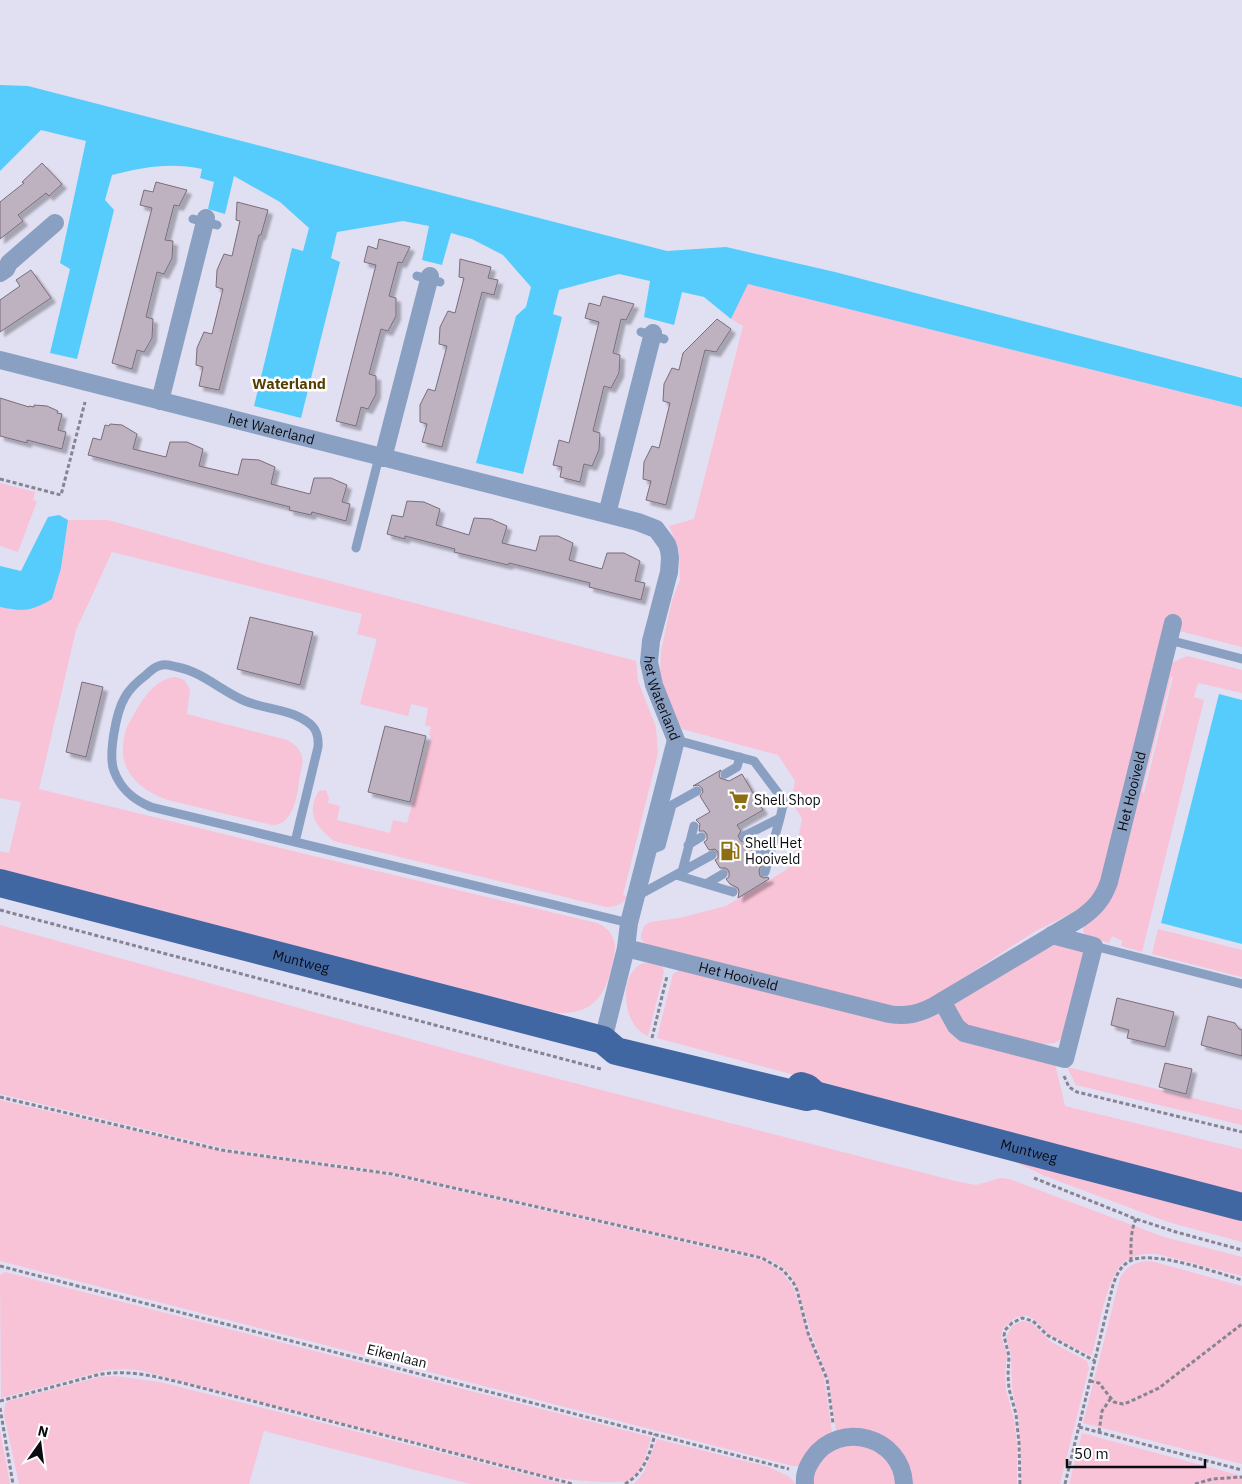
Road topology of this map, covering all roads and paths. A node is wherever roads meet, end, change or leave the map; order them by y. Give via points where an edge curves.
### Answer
1 (205, 221) dead end
2 (55, 223) dead end
3 (0, 273) edge
4 (429, 278) dead end
5 (653, 335) dead end
6 (0, 360) edge
7 (160, 401) junction
8 (85, 402) dead end
9 (381, 457) junction
10 (0, 479) edge
11 (606, 514) junction
12 (356, 548) dead end
13 (1173, 623) dead end
14 (1169, 640) junction
15 (1242, 659) edge
16 (676, 740) junction
17 (740, 757) junction
18 (725, 774) dead end
19 (697, 791) dead end
20 (780, 818) junction
21 (694, 826) dead end
22 (744, 836) dead end
23 (702, 837) dead end
24 (295, 842) junction
25 (688, 845) junction
26 (772, 846) junction
27 (648, 851) junction
28 (756, 854) dead end
29 (712, 855) dead end
30 (765, 872) dead end
31 (679, 874) junction
32 (723, 874) dead end
33 (0, 883) edge
34 (706, 884) junction
35 (734, 892) dead end
36 (636, 896) junction
37 (629, 923) junction
38 (1052, 935) junction
39 (1094, 946) junction
40 (626, 948) junction
41 (667, 975) dead end
42 (1242, 984) edge
43 (942, 1001) junction
44 (652, 1037) dead end
45 (603, 1040) junction
46 (1064, 1072) dead end
47 (0, 1097) edge
48 (1242, 1132) edge
49 (1242, 1207) edge
50 (1136, 1218) dead end
51 (1131, 1261) junction
52 (0, 1266) edge
53 (1242, 1280) edge
54 (1242, 1324) edge
55 (1095, 1360) junction
56 (1090, 1381) junction
57 (1111, 1398) junction
58 (0, 1401) edge
59 (0, 1408) edge
60 (833, 1427) dead end
61 (1079, 1427) junction
62 (1099, 1432) junction
63 (655, 1434) junction
64 (788, 1469) dead end
65 (1242, 1470) edge
66 (1242, 1477) edge
67 (13, 1484) edge
68 (573, 1484) edge
69 (625, 1484) edge
70 (805, 1484) edge
71 (904, 1484) edge
72 (1020, 1484) edge
73 (1065, 1484) edge
74 (1196, 1484) edge

1 - 7 street
2 - 3 street
4 - 9 street
5 - 11 street
6 - 7 street, het Waterland
7 - 9 street, het Waterland
8 - 10 path via 61,494
9 - 11 street, het Waterland
9 - 12 lane
11 - 16 street, het Waterland via 650,526 667,544 670,565 649,662 654,685
13 - 14 street, Het Hooiveld
14 - 15 lane
14 - 38 street, Het Hooiveld via 1106,891 1094,909
16 - 17 lane
16 - 27 street, het Waterland
17 - 18 lane via 738,767
17 - 20 lane via 754,761 784,802
19 - 27 lane via 672,805 661,846
20 - 22 lane
20 - 26 lane
21 - 25 lane
23 - 25 lane
24 - 24 lane via 318,746 319,738 313,726 296,716 244,701 198,673 183,668 161,665 141,679 124,700 111,754 113,770 128,794 151,807
24 - 37 lane
25 - 31 lane
26 - 28 lane
26 - 30 lane
27 - 36 street, het Waterland
29 - 31 lane
31 - 34 lane
31 - 36 lane
32 - 34 lane
33 - 45 main road, Muntweg
34 - 35 lane
36 - 37 street, het Waterland
37 - 40 street, het Waterland
38 - 39 street
38 - 43 street, Het Hooiveld
39 - 42 lane
39 - 43 street via 1065,1059 964,1033 956,1026
40 - 43 street, Het Hooiveld via 889,1014 915,1014
40 - 45 street
41 - 44 path
45 - 49 main road, Muntweg via 616,1051 806,1097 815,1095
46 - 48 path via 1069,1087 1077,1092
47 - 60 path via 221,1150 392,1174 762,1258 783,1270 797,1290 808,1332 827,1379
50 - 51 path via 1131,1237
51 - 53 path via 1143,1257 1159,1258
51 - 55 path via 1120,1270 1113,1285
52 - 63 path, Eikenlaan
54 - 57 path via 1154,1392 1123,1404
55 - 56 path
55 - 72 path via 1046,1336 1033,1321 1022,1318 1004,1330 1009,1356 1009,1389 1016,1414
56 - 57 path via 1099,1384
56 - 61 path
57 - 62 path via 1102,1412
58 - 68 path via 97,1375 134,1373
59 - 67 path
61 - 62 path
61 - 73 path
62 - 65 path
63 - 64 path, Eikenlaan
63 - 69 path via 644,1465
66 - 74 path via 1212,1479
70 - 71 street via 806,1469 821,1448 835,1440 855,1436 873,1439 886,1447 898,1462

